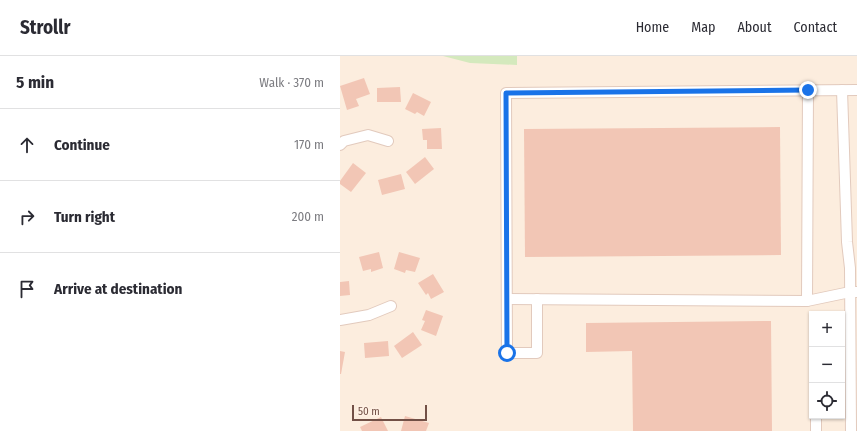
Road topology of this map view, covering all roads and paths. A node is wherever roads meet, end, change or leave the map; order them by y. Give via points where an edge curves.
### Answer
1 (808, 90) junction
2 (842, 90) junction
3 (857, 90) edge
4 (388, 141) dead end
5 (340, 145) edge
6 (854, 292) edge
7 (506, 299) junction
8 (537, 299) junction
9 (807, 301) junction
10 (391, 306) dead end
11 (340, 320) edge
12 (816, 419) edge
13 (816, 431) edge
14 (851, 431) edge

1 - 2 street
1 - 7 street via 506,93
1 - 9 street
2 - 3 street
2 - 6 street via 847,242
4 - 5 street via 368,135 344,141
6 - 9 street
6 - 14 street
7 - 8 street
7 - 8 street via 507,353 537,352
8 - 9 street
10 - 11 street via 369,315
12 - 13 street

